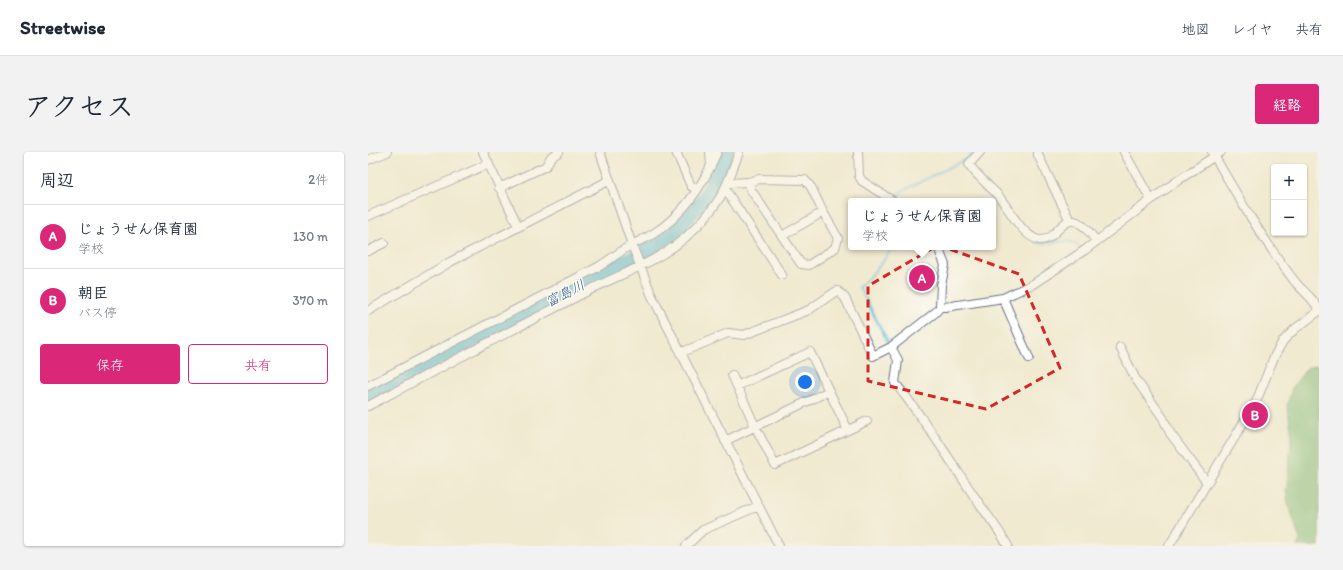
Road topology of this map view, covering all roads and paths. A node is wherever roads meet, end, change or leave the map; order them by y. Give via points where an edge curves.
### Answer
1 (386, 152) edge
2 (483, 152) edge
3 (559, 152) edge
4 (600, 152) edge
5 (676, 152) edge
6 (710, 152) edge
7 (717, 152) edge
8 (739, 152) edge
9 (858, 152) edge
10 (980, 152) edge
11 (1038, 152) edge
12 (1124, 152) edge
13 (1216, 153) edge
14 (368, 160) edge
15 (488, 164) junction
16 (711, 166) junction
17 (610, 180) junction
18 (728, 181) junction
19 (748, 182) junction
20 (499, 188) junction
21 (698, 190) junction
22 (724, 190) junction
23 (889, 198) edge
24 (1151, 200) junction
25 (823, 212) junction
26 (368, 216) edge
27 (1070, 221) junction
28 (518, 226) junction
29 (782, 236) junction
30 (1096, 241) junction
31 (384, 244) dead end
32 (633, 247) junction
33 (939, 250) edge
34 (368, 251) edge
35 (640, 266) junction
36 (782, 275) dead end
37 (1002, 298) junction
38 (940, 307) junction
39 (1319, 309) edge
40 (368, 311) edge
41 (891, 347) junction
42 (1120, 347) dead end
43 (680, 353) junction
44 (1028, 358) dead end
45 (732, 375) dead end
46 (368, 386) edge
47 (737, 386) junction
48 (829, 391) junction
49 (368, 406) edge
50 (868, 420) dead end
51 (755, 426) junction
52 (848, 430) junction
53 (725, 441) junction
54 (1208, 482) junction
55 (758, 506) junction
56 (686, 546) edge
57 (780, 546) edge
58 (1008, 546) edge
59 (1169, 546) edge

1 - 14 street
2 - 15 street
3 - 20 street via 551,157 546,166
4 - 17 street
5 - 21 street via 691,186
6 - 16 street
7 - 16 street
8 - 18 street
9 - 23 street via 859,176 862,181
10 - 27 street via 969,164 997,194 1027,234 1045,240
11 - 27 street
12 - 24 street
13 - 24 street
13 - 39 street via 1276,255
15 - 20 street
15 - 26 street
16 - 21 street
17 - 28 street
17 - 32 street
18 - 19 street
18 - 22 street
19 - 25 street via 760,179 805,180
19 - 29 street
20 - 28 street
21 - 32 street via 672,220
22 - 35 street via 714,206 688,235 671,250
22 - 36 street
24 - 30 street
25 - 29 street
25 - 29 street via 838,238 835,248 809,265 801,264
27 - 30 street via 1082,224
28 - 40 street via 450,262
30 - 37 street via 1033,284
31 - 34 street
32 - 35 street
32 - 46 street
33 - 38 street via 945,265
35 - 43 street
35 - 49 street
37 - 38 street
37 - 44 street
38 - 41 street
39 - 54 street via 1283,340 1256,402
41 - 43 street via 873,356 845,298 838,291 809,310 744,335 728,333
41 - 58 street via 898,360 895,383 910,401
42 - 54 street via 1135,378 1163,418 1170,433
43 - 53 street
45 - 47 street
47 - 48 street via 810,352
47 - 51 street
48 - 51 street
48 - 52 street
50 - 52 street
51 - 52 street via 775,465
51 - 53 street
53 - 55 street
54 - 59 street
55 - 56 street via 703,530
55 - 57 street

